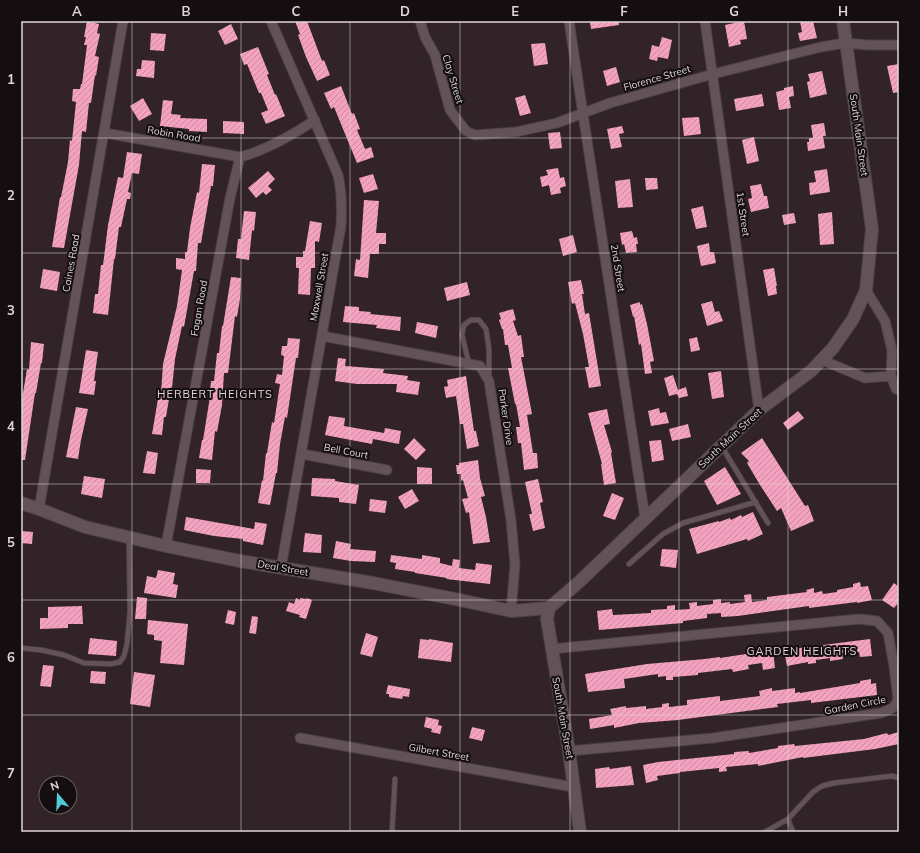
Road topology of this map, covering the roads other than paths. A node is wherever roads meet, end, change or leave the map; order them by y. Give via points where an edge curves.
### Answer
1 (123, 21) edge
2 (271, 21) edge
3 (420, 21) edge
4 (569, 21) edge
5 (705, 21) edge
6 (843, 21) edge
7 (846, 42) junction
8 (899, 45) edge
9 (713, 74) junction
10 (583, 114) junction
11 (315, 120) junction
12 (105, 133) junction
13 (475, 135) joint
14 (240, 157) junction
15 (866, 290) junction
16 (322, 336) junction
17 (822, 360) junction
18 (469, 364) junction
19 (891, 376) junction
20 (489, 381) junction
21 (899, 390) edge
22 (759, 410) junction
23 (721, 446) junction
24 (302, 454) junction
25 (387, 470) dead end
26 (756, 502) junction
27 (21, 503) edge
28 (39, 509) junction
29 (645, 518) junction
30 (768, 523) dead end
31 (129, 538) junction
32 (166, 546) junction
33 (630, 564) dead end
34 (281, 568) junction
35 (549, 608) junction
36 (511, 610) junction
37 (21, 648) edge
38 (551, 649) junction
39 (300, 738) dead end
40 (569, 751) junction
41 (899, 778) edge
42 (394, 779) dead end
43 (573, 787) junction
44 (788, 819) junction
45 (392, 832) edge
46 (580, 832) edge
47 (765, 832) edge
48 (792, 832) edge

1 - 12 street, Caines Road
2 - 11 street, Maxwell Street
3 - 13 street, Clay Street via 435,55 450,110 466,131
4 - 10 street, 2nd Street
5 - 9 street, 1st Street
6 - 7 street, South Main Street
7 - 8 street
7 - 9 street, Florence Street
7 - 15 street, South Main Street via 872,230
9 - 10 street, Florence Street via 610,103
9 - 22 street, 1st Street
10 - 13 street, Florence Street via 516,132
10 - 29 street, 2nd Street
11 - 14 street via 292,135 253,154
11 - 16 street, Maxwell Street via 338,175 342,200 341,226
12 - 14 street, Robin Road
12 - 28 street, Caines Road
14 - 32 street, Fagan Road via 230,198
15 - 17 street, South Main Street via 853,319
15 - 19 street via 886,321 892,350
16 - 18 street, Parker Drive
16 - 24 street, Maxwell Street
17 - 19 street via 865,378
17 - 22 street, South Main Street via 811,372
18 - 20 street, Parker Drive via 480,366
18 - 20 lane via 462,335 464,325 471,320 480,320 486,329 489,348
19 - 21 street via 896,389
20 - 36 street, Parker Drive via 511,520 515,565
22 - 23 street, South Main Street
23 - 26 lane
23 - 29 street, South Main Street
24 - 25 street, Bell Court
24 - 34 street, Maxwell Street
26 - 30 lane
26 - 33 lane via 684,523 663,534
27 - 28 street, Deal Street
28 - 31 street, Deal Street via 85,527
29 - 35 street, South Main Street via 580,582
31 - 32 street, Deal Street
31 - 37 lane via 130,611 124,656 120,662 84,663 64,655
32 - 34 street, Deal Street
34 - 36 street, Deal Street
35 - 36 street, Deal Street
35 - 38 street, South Main Street via 547,619
38 - 40 street, South Main Street
38 - 40 street, Garden Circle via 859,619 877,621 888,632 894,666 898,700 893,708 881,713 713,738
39 - 43 street, Gilbert Street
40 - 43 street, South Main Street
41 - 44 lane via 892,776 834,782 822,786
42 - 45 lane
43 - 46 street, South Main Street
44 - 47 lane
44 - 48 lane

